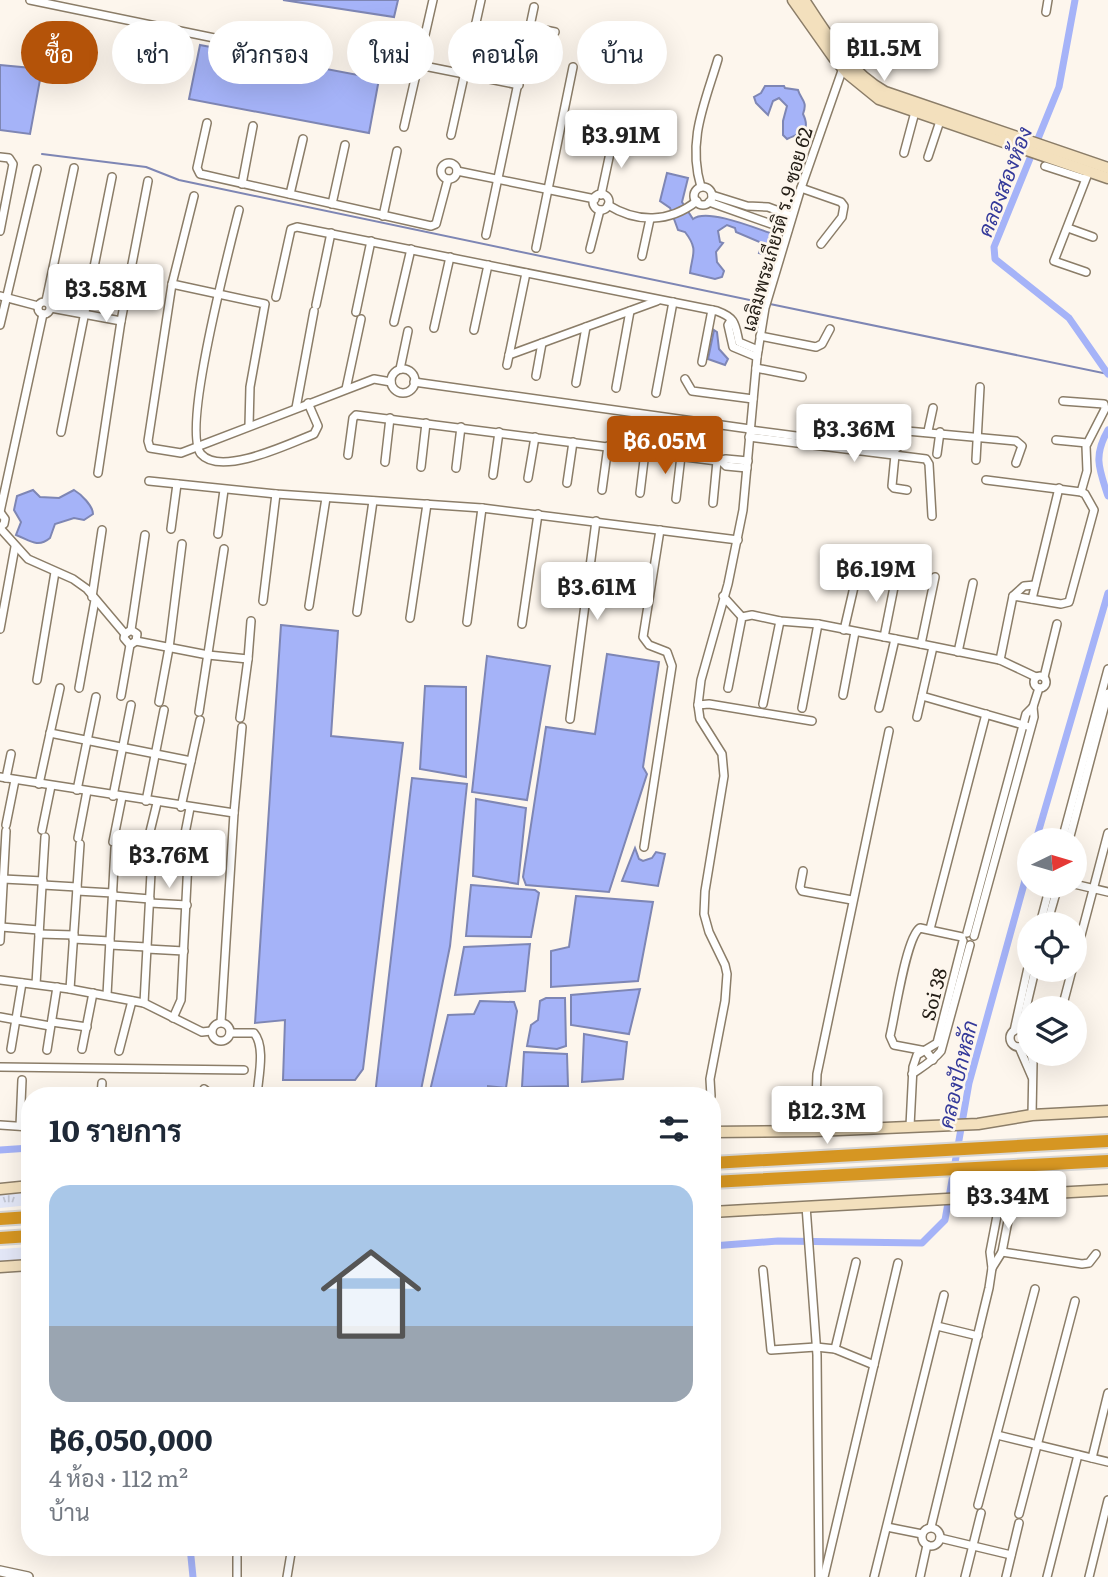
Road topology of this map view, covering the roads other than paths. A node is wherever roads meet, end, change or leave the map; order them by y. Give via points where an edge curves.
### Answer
1 (30, 0) edge
2 (433, 0) edge
3 (481, 0) edge
4 (793, 0) edge
5 (804, 0) edge
6 (1048, 0) edge
7 (534, 7) dead end
8 (1046, 12) dead end
9 (428, 21) edge
10 (477, 21) edge
11 (531, 21) edge
12 (208, 36) edge
13 (718, 59) dead end
14 (844, 65) junction
15 (573, 67) dead end
16 (414, 84) edge
17 (463, 84) edge
18 (514, 84) edge
19 (519, 85) joint
20 (915, 113) junction
21 (940, 121) junction
22 (207, 123) dead end
23 (253, 126) dead end
24 (404, 127) dead end
25 (994, 134) junction
26 (451, 135) dead end
27 (303, 139) dead end
28 (613, 139) dead end
29 (345, 145) dead end
30 (397, 151) dead end
31 (904, 153) dead end
32 (0, 157) edge
33 (928, 158) dead end
34 (1070, 159) junction
35 (1045, 166) dead end
36 (74, 168) dead end
37 (1108, 168) edge
38 (37, 169) dead end
39 (457, 171) junction
40 (1087, 175) junction
41 (112, 177) dead end
42 (1108, 177) edge
43 (448, 179) junction
44 (499, 179) junction
45 (148, 181) dead end
46 (242, 184) junction
47 (701, 187) junction
48 (548, 188) junction
49 (801, 188) junction
50 (290, 194) junction
51 (194, 196) dead end
52 (598, 197) junction
53 (710, 199) junction
54 (696, 201) junction
55 (332, 204) junction
56 (608, 205) junction
57 (239, 210) dead end
58 (600, 210) junction
59 (746, 210) junction
60 (383, 216) junction
61 (792, 216) junction
62 (650, 219) junction
63 (1068, 228) junction
64 (788, 230) junction
65 (0, 231) edge
66 (331, 233) junction
67 (486, 234) dead end
68 (1093, 237) dead end
69 (371, 241) junction
70 (821, 244) dead end
71 (536, 248) dead end
72 (411, 249) junction
73 (590, 249) dead end
74 (642, 256) dead end
75 (450, 257) junction
76 (488, 265) junction
77 (1086, 272) dead end
78 (526, 273) junction
79 (172, 284) junction
80 (218, 292) junction
81 (3, 297) edge
82 (276, 297) dead end
83 (657, 300) junction
84 (673, 302) junction
85 (48, 305) junction
86 (38, 306) junction
87 (712, 310) junction
88 (630, 311) junction
89 (43, 314) junction
90 (83, 314) junction
91 (121, 321) junction
92 (394, 322) dead end
93 (0, 324) edge
94 (586, 327) junction
95 (434, 328) dead end
96 (830, 329) dead end
97 (474, 330) dead end
98 (408, 331) dead end
99 (760, 337) junction
100 (542, 343) junction
101 (757, 353) junction
102 (509, 355) junction
103 (702, 362) dead end
104 (507, 365) dead end
105 (756, 368) junction
106 (400, 369) junction
107 (536, 376) dead end
108 (802, 377) dead end
109 (685, 379) dead end
110 (414, 382) junction
111 (391, 383) junction
112 (576, 383) dead end
113 (980, 387) dead end
114 (616, 388) dead end
115 (346, 389) junction
116 (656, 393) dead end
117 (753, 398) junction
118 (1063, 401) dead end
119 (308, 403) junction
120 (296, 408) junction
121 (933, 408) dead end
122 (390, 418) junction
123 (863, 420) dead end
124 (426, 423) junction
125 (249, 426) junction
126 (461, 427) junction
127 (928, 431) junction
128 (61, 432) dead end
129 (499, 432) junction
130 (750, 432) junction
131 (940, 432) junction
132 (535, 437) junction
133 (978, 437) junction
134 (1056, 440) dead end
135 (573, 442) junction
136 (1087, 443) junction
137 (861, 445) junction
138 (198, 446) junction
139 (608, 446) junction
140 (645, 452) junction
141 (937, 454) dead end
142 (348, 455) dead end
143 (895, 455) junction
144 (681, 456) junction
145 (976, 460) dead end
146 (385, 461) dead end
147 (719, 461) junction
148 (1016, 463) dead end
149 (747, 465) junction
150 (421, 467) dead end
151 (456, 468) dead end
152 (98, 473) dead end
153 (493, 475) dead end
154 (528, 478) dead end
155 (986, 480) dead end
156 (149, 481) dead end
157 (566, 483) dead end
158 (177, 484) junction
159 (1059, 488) junction
160 (907, 489) dead end
161 (224, 490) junction
162 (602, 490) dead end
163 (1081, 492) junction
164 (640, 493) dead end
165 (276, 494) junction
166 (326, 498) junction
167 (676, 499) dead end
168 (373, 501) junction
169 (713, 503) dead end
170 (427, 504) junction
171 (482, 508) junction
172 (0, 512) edge
173 (538, 514) junction
174 (932, 516) dead end
175 (596, 521) junction
176 (0, 528) edge
177 (102, 530) dead end
178 (170, 530) dead end
179 (660, 530) junction
180 (218, 534) dead end
181 (145, 535) dead end
182 (738, 540) junction
183 (182, 544) dead end
184 (15, 547) junction
185 (224, 549) dead end
186 (55, 572) junction
187 (857, 574) dead end
188 (896, 577) dead end
189 (935, 577) dead end
190 (972, 583) dead end
191 (1035, 584) junction
192 (723, 596) junction
193 (1013, 596) junction
194 (94, 598) junction
195 (1032, 599) junction
196 (263, 601) dead end
197 (309, 606) dead end
198 (357, 612) dead end
199 (742, 617) junction
200 (410, 618) dead end
201 (251, 621) dead end
202 (780, 621) junction
203 (467, 622) dead end
204 (522, 624) dead end
205 (818, 624) junction
206 (1057, 624) dead end
207 (0, 629) edge
208 (844, 630) junction
209 (128, 632) junction
210 (855, 632) junction
211 (884, 637) junction
212 (895, 639) junction
213 (133, 643) junction
214 (921, 644) junction
215 (170, 648) junction
216 (933, 648) junction
217 (958, 652) junction
218 (208, 655) junction
219 (248, 659) junction
220 (1000, 660) junction
221 (1108, 670) edge
222 (1040, 677) junction
223 (37, 680) dead end
224 (60, 688) dead end
225 (79, 688) dead end
226 (728, 688) dead end
227 (1108, 693) edge
228 (843, 695) dead end
229 (922, 695) junction
230 (96, 696) dead end
231 (121, 696) dead end
232 (159, 702) dead end
233 (763, 704) dead end
234 (131, 705) dead end
235 (698, 705) junction
236 (802, 708) dead end
237 (879, 708) dead end
238 (164, 710) dead end
239 (986, 714) junction
240 (917, 717) dead end
241 (570, 719) dead end
242 (811, 722) dead end
243 (1027, 726) junction
244 (889, 731) dead end
245 (50, 733) junction
246 (87, 740) junction
247 (123, 747) junction
248 (1088, 751) junction
249 (11, 754) dead end
250 (155, 754) junction
251 (191, 761) junction
252 (7, 778) edge
253 (39, 784) junction
254 (51, 786) junction
255 (77, 790) junction
256 (88, 791) junction
257 (113, 796) junction
258 (122, 797) junction
259 (146, 801) junction
260 (157, 803) junction
261 (186, 807) junction
262 (234, 813) junction
263 (1066, 828) edge
264 (1072, 828) edge
265 (1108, 834) edge
266 (146, 848) dead end
267 (643, 848) dead end
268 (152, 854) dead end
269 (181, 854) dead end
270 (188, 861) dead end
271 (803, 871) dead end
272 (43, 883) junction
273 (2, 885) edge
274 (1087, 887) edge
275 (77, 889) junction
276 (1094, 889) junction
277 (1108, 892) edge
278 (113, 895) junction
279 (852, 900) junction
280 (150, 901) junction
281 (187, 905) junction
282 (1087, 915) edge
283 (1, 923) edge
284 (930, 929) junction
285 (39, 932) junction
286 (73, 937) junction
287 (967, 938) junction
288 (0, 941) edge
289 (110, 943) junction
290 (147, 948) junction
291 (184, 951) junction
292 (0, 980) edge
293 (22, 983) junction
294 (36, 984) junction
295 (57, 987) junction
296 (70, 989) junction
297 (93, 993) junction
298 (107, 995) junction
299 (132, 1001) junction
300 (144, 1003) junction
301 (0, 1017) edge
302 (173, 1018) junction
303 (16, 1020) junction
304 (220, 1022) junction
305 (51, 1024) junction
306 (87, 1027) junction
307 (1017, 1030) edge
308 (211, 1031) junction
309 (230, 1033) junction
310 (940, 1044) junction
311 (1017, 1045) edge
312 (11, 1049) dead end
313 (82, 1049) dead end
314 (47, 1050) dead end
315 (119, 1051) dead end
316 (926, 1051) junction
317 (933, 1060) junction
318 (1030, 1066) edge
319 (1033, 1066) edge
320 (0, 1068) edge
321 (244, 1070) dead end
322 (911, 1074) junction
323 (1032, 1078) junction
324 (22, 1080) dead end
325 (102, 1083) dead end
326 (22, 1087) edge
327 (102, 1087) edge
328 (258, 1087) edge
329 (710, 1087) edge
330 (21, 1103) edge
331 (1108, 1111) edge
332 (1032, 1115) junction
333 (0, 1125) edge
334 (20, 1126) joint
335 (910, 1126) junction
336 (815, 1131) junction
337 (721, 1132) edge
338 (1108, 1141) edge
339 (1108, 1161) edge
340 (721, 1162) edge
341 (721, 1181) edge
342 (21, 1187) edge
343 (0, 1189) edge
344 (1108, 1190) edge
345 (1001, 1195) junction
346 (1013, 1195) junction
347 (806, 1206) junction
348 (721, 1211) edge
349 (21, 1218) edge
350 (0, 1219) edge
351 (993, 1235) junction
352 (21, 1237) edge
353 (1004, 1237) junction
354 (0, 1238) edge
355 (1002, 1252) junction
356 (1096, 1254) dead end
357 (856, 1262) dead end
358 (898, 1263) dead end
359 (21, 1266) edge
360 (0, 1267) edge
361 (992, 1268) junction
362 (763, 1270) dead end
363 (1035, 1289) dead end
364 (944, 1295) dead end
365 (1075, 1301) dead end
366 (937, 1326) junction
367 (978, 1336) junction
368 (817, 1347) junction
369 (835, 1349) junction
370 (874, 1365) junction
371 (1108, 1394) edge
372 (997, 1435) junction
373 (1038, 1445) junction
374 (1078, 1455) junction
375 (1092, 1458) junction
376 (1108, 1462) edge
377 (1108, 1500) edge
378 (819, 1520) junction
379 (837, 1525) junction
380 (887, 1527) junction
381 (931, 1527) junction
382 (922, 1534) junction
383 (940, 1538) junction
384 (927, 1545) junction
385 (972, 1546) junction
386 (1012, 1555) junction
387 (290, 1556) edge
388 (237, 1557) dead end
389 (0, 1570) edge
390 (28, 1577) edge
391 (236, 1577) edge
392 (287, 1577) edge
393 (822, 1577) edge
394 (874, 1577) edge
395 (920, 1577) edge
396 (965, 1577) edge
397 (1006, 1577) edge
398 (1047, 1577) edge
399 (1089, 1577) edge

1 - 12 street
2 - 9 street
3 - 10 street
4 - 14 main road
5 - 14 main road
6 - 8 street
7 - 11 street
13 - 47 street via 694,146
14 - 20 main road via 879,99
14 - 25 main road via 891,95
14 - 49 street, เฉลิมพระเกียรติ ร.9 ซอย 62
15 - 48 street
16 - 24 street
17 - 26 street
18 - 19 street
19 - 44 street
20 - 21 main road
20 - 31 street
21 - 25 main road
21 - 33 street
22 - 46 street via 198,171
23 - 46 street
25 - 34 main road
27 - 50 street
28 - 52 street
29 - 55 street
30 - 60 street
32 - 65 street via 13,164
34 - 37 main road
34 - 40 main road
35 - 40 street
36 - 85 street
38 - 81 street
39 - 43 street
39 - 43 street via 453,163 444,164 441,173
39 - 44 street
40 - 42 main road
40 - 63 street
41 - 90 street
43 - 60 street via 434,226
44 - 48 street
44 - 67 street
45 - 91 street
46 - 50 street
47 - 53 street via 710,190
47 - 54 street via 695,193
48 - 52 street
48 - 71 street
49 - 61 street, เฉลิมพระเกียรติ ร.9 ซอย 62
49 - 70 street via 844,206 842,217
50 - 55 street
51 - 79 street
52 - 56 street via 608,199
52 - 58 street via 595,206
53 - 54 street via 702,204
53 - 59 street
54 - 62 street via 672,216
55 - 60 street
56 - 58 street
56 - 62 street via 623,215
57 - 80 street
58 - 73 street
59 - 61 street via 768,207
59 - 64 street via 762,223
61 - 64 street, เฉลิมพระเกียรติ ร.9 ซอย 62
62 - 74 street
63 - 68 street
63 - 77 street via 1054,261
64 - 99 street, เฉลิมพระเกียรติ ร.9 ซอย 62
66 - 69 street
66 - 82 street via 297,226 291,229
66 - 120 street
69 - 72 street
69 - 115 street
72 - 75 street
72 - 92 street
75 - 76 street
75 - 95 street
76 - 78 street
76 - 97 street
78 - 83 street
78 - 102 street
79 - 80 street
79 - 138 street via 148,441 154,450 173,453
80 - 125 street via 265,304 250,387
80 - 138 street via 205,355
81 - 86 street
81 - 93 street
83 - 84 street
83 - 88 street
84 - 87 street
84 - 116 street
85 - 86 street
85 - 89 street
85 - 90 street
86 - 89 street
87 - 101 street via 731,320 733,347
87 - 103 street
88 - 94 street
88 - 114 street
89 - 172 street
90 - 91 street
90 - 128 street
91 - 152 street
94 - 100 street
94 - 112 street
96 - 99 street via 816,346
98 - 106 street
99 - 101 street, เฉลิมพระเกียรติ ร.9 ซอย 62
100 - 102 street
100 - 107 street
101 - 105 street, เฉลิมพระเกียรติ ร.9 ซอย 62
102 - 104 street
105 - 108 street
105 - 117 street, เฉลิมพระเกียรติ ร.9 ซอย 62
106 - 110 street via 410,372
106 - 111 street
109 - 117 street via 692,390
110 - 111 street via 409,391 401,393
110 - 130 street
111 - 115 street via 374,379
113 - 133 street
115 - 119 street
117 - 130 street, เฉลิมพระเกียรติ ร.9 ซอย 62
118 - 136 street via 1104,404
119 - 120 street
119 - 138 street via 318,426 314,434 240,462 210,459
120 - 125 street
121 - 127 street
122 - 124 street
122 - 142 street via 354,416
122 - 146 street
123 - 137 street
124 - 126 street
124 - 150 street
125 - 138 street
126 - 129 street
126 - 151 street
127 - 131 street
127 - 137 street via 902,432 896,449
129 - 132 street
129 - 153 street
130 - 137 street
130 - 143 street
130 - 149 street, เฉลิมพระเกียรติ ร.9 ซอย 62
131 - 133 street
131 - 141 street
132 - 135 street
132 - 154 street
133 - 145 street
133 - 148 street via 1020,442
134 - 136 street
135 - 139 street
135 - 157 street
136 - 163 street
139 - 140 street
139 - 162 street
140 - 144 street
140 - 164 street
143 - 160 street via 892,486
143 - 174 street via 928,461
144 - 147 street
144 - 167 street
147 - 149 street via 726,466
147 - 169 street
149 - 182 street, เฉลิมพระเกียรติ ร.9 ซอย 62
155 - 159 street
156 - 158 street
158 - 161 street
158 - 178 street
159 - 163 street
159 - 191 street
161 - 165 street
161 - 180 street
163 - 195 street via 1094,510 1069,602
165 - 166 street
165 - 196 street
166 - 168 street
166 - 197 street
168 - 170 street
168 - 198 street
170 - 171 street
170 - 200 street
171 - 173 street
171 - 203 street
172 - 176 street via 5,519
173 - 175 street
173 - 204 street
175 - 179 street
175 - 241 street
176 - 184 street
177 - 194 street
179 - 182 street
179 - 267 street via 643,637 649,645 667,652 673,666
181 - 209 street
182 - 192 street, เฉลิมพระเกียรติ ร.9 ซอย 62
183 - 215 street
184 - 186 street
184 - 207 street
185 - 218 street
186 - 194 street via 73,579
186 - 223 street
187 - 208 street
188 - 211 street
189 - 214 street
190 - 217 street
191 - 193 street via 1024,586
191 - 195 street
192 - 199 street
192 - 235 street, เฉลิมพระเกียรติ ร.9 ซอย 62
193 - 195 street
193 - 220 street
194 - 209 street
194 - 225 street
199 - 202 street
199 - 226 street
201 - 219 street
202 - 205 street
202 - 233 street
205 - 208 street
205 - 236 street
206 - 222 street
208 - 210 street
209 - 213 street via 126,643
209 - 213 street via 137,634
210 - 211 street
210 - 228 street
211 - 212 street
212 - 214 street
212 - 237 street
213 - 215 street
213 - 231 street
214 - 216 street
215 - 218 street
215 - 232 street
216 - 217 street
216 - 229 street
217 - 220 street
218 - 219 street
218 - 251 street
219 - 262 street
220 - 222 street
221 - 248 street
222 - 243 street, Soi 38 via 1034,684 1039,688 1034,717
224 - 245 street
227 - 248 street
229 - 239 street
229 - 240 street
230 - 246 street
234 - 247 street
235 - 242 street
235 - 329 street via 700,719 722,754 724,776 705,891 704,914 727,974
238 - 250 street
239 - 243 street
239 - 284 street
243 - 287 street, Soi 38
244 - 279 street
245 - 246 street
245 - 253 street
246 - 247 street
246 - 255 street
247 - 250 street
247 - 257 street
248 - 263 street
248 - 264 street
249 - 252 street
250 - 251 street
250 - 259 street
251 - 261 street
252 - 253 street
252 - 273 street
253 - 254 street
254 - 255 street
254 - 272 street via 43,834
255 - 256 street
256 - 257 street
256 - 275 street
257 - 258 street
258 - 259 street
258 - 278 street via 114,845
259 - 260 street
260 - 261 street
260 - 266 street
261 - 262 street
261 - 269 street
262 - 304 street
265 - 276 street
268 - 280 street
270 - 281 street
271 - 279 street via 802,891
272 - 273 street
272 - 275 street
272 - 285 street
273 - 283 street
274 - 276 street
275 - 278 street
275 - 286 street
276 - 277 street
276 - 282 street
278 - 280 street
278 - 289 street
279 - 336 street via 817,1074
280 - 281 street
280 - 290 street
281 - 291 street
283 - 285 street
283 - 288 street
284 - 287 street
284 - 316 street via 920,928 912,937 890,1036 894,1045
285 - 286 street
285 - 294 street
286 - 289 street
286 - 296 street
287 - 310 street, Soi 38
289 - 290 street
289 - 298 street
290 - 291 street
290 - 300 street
291 - 302 street via 181,1000
292 - 293 street
293 - 294 street
293 - 303 street
294 - 295 street
295 - 296 street
295 - 305 street
296 - 297 street
297 - 298 street
297 - 306 street
298 - 299 street
299 - 300 street
299 - 315 street
300 - 302 street
301 - 303 street
302 - 308 street via 202,1032
303 - 305 street
303 - 312 street
304 - 308 street
304 - 309 street via 229,1026
305 - 306 street
305 - 314 street
306 - 313 street
307 - 311 street via 1010,1039
308 - 309 street via 219,1041
309 - 328 street via 258,1037
310 - 316 street, Soi 38
310 - 317 street
316 - 317 street
316 - 322 street, Soi 38 via 917,1055
317 - 322 street
318 - 323 street
319 - 323 street
320 - 321 street
322 - 335 street
323 - 332 street
324 - 326 street
325 - 327 street
330 - 334 street
331 - 332 main road
332 - 335 main road via 978,1124
333 - 334 street
335 - 336 main road
336 - 337 main road
338 - 340 highway
339 - 341 highway
342 - 343 main road
344 - 346 main road
345 - 346 main road
345 - 347 main road
345 - 351 street
346 - 353 street
347 - 348 main road
347 - 368 street
349 - 350 highway
351 - 353 street
351 - 361 street
352 - 354 highway
353 - 355 street
355 - 356 street via 1082,1264
355 - 361 street
357 - 369 street
358 - 370 street
359 - 360 main road
361 - 367 street
362 - 368 street via 771,1350
363 - 372 street
364 - 366 street
365 - 373 street
366 - 367 street
366 - 380 street
367 - 381 street
368 - 369 street
368 - 378 street
369 - 370 street
370 - 379 street
371 - 375 street
372 - 373 street
372 - 385 street
373 - 374 street
373 - 386 street
374 - 375 street
374 - 398 street
375 - 376 street
377 - 399 street
378 - 379 street
378 - 393 street
379 - 393 street
380 - 382 street
380 - 394 street
381 - 382 street
381 - 383 street
382 - 384 street
383 - 384 street
383 - 385 street
384 - 395 street
385 - 386 street
385 - 396 street
386 - 397 street
387 - 392 street
388 - 391 street
389 - 390 street

